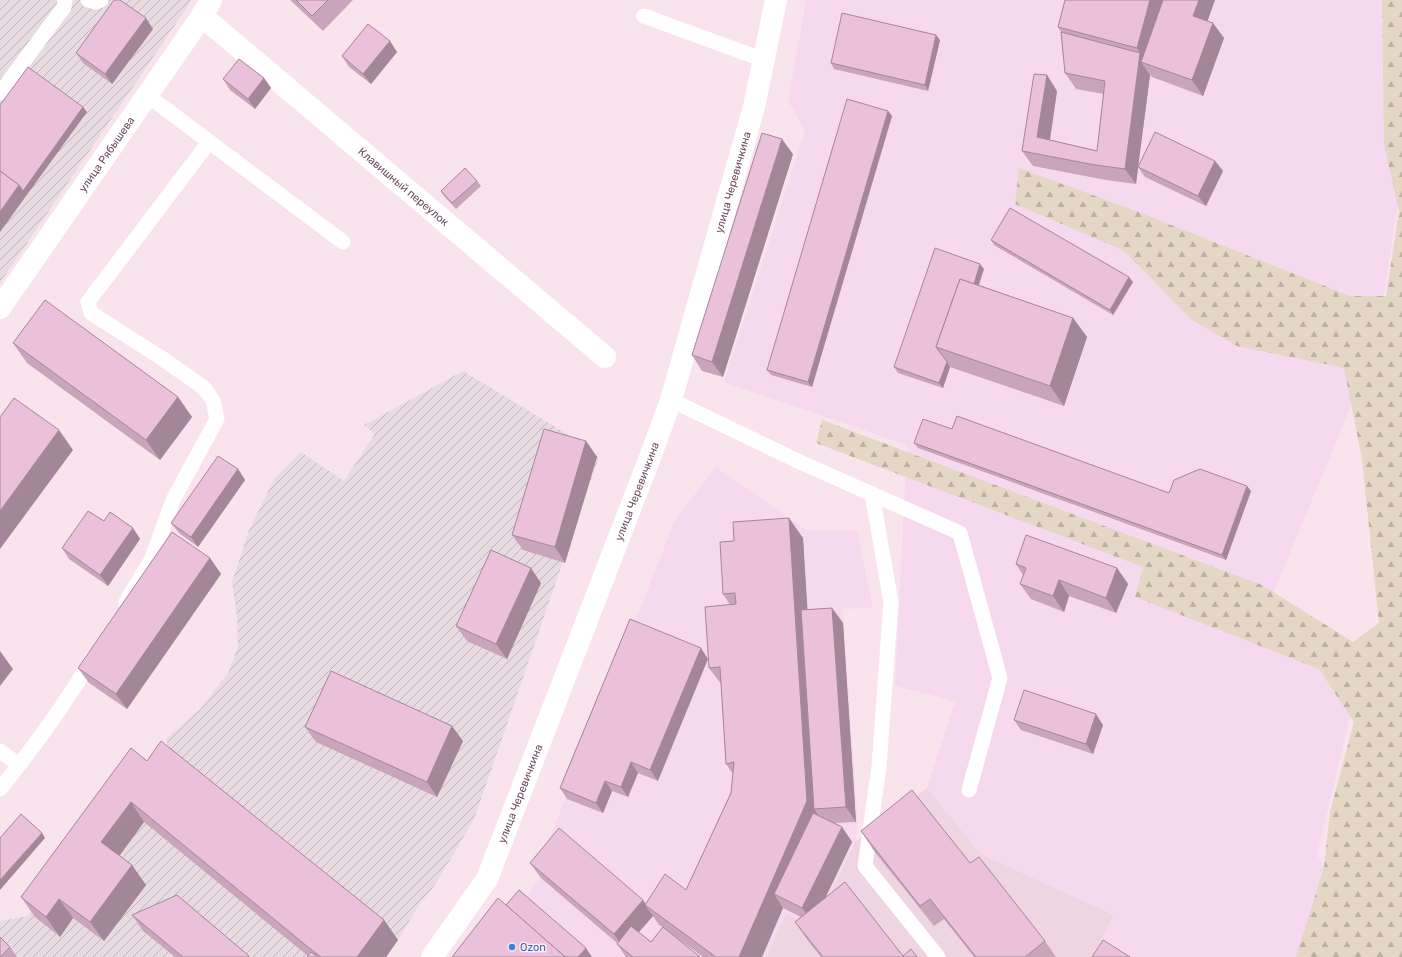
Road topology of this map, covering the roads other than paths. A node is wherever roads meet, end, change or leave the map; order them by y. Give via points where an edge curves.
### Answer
1 (65, 0) edge
2 (88, 0) edge
3 (101, 0) edge
4 (776, 0) edge
5 (206, 8) edge
6 (644, 16) dead end
7 (764, 60) junction
8 (0, 93) edge
9 (147, 95) junction
10 (209, 142) junction
11 (343, 242) dead end
12 (0, 308) edge
13 (605, 357) dead end
14 (671, 400) junction
15 (872, 494) junction
16 (117, 617) edge
17 (101, 643) edge
18 (0, 751) edge
19 (19, 765) junction
20 (0, 788) edge
21 (969, 790) dead end
22 (432, 957) edge
23 (938, 957) edge

1 - 8 lane via 64,7
2 - 3 lane
4 - 7 street, улица Черевичкина
5 - 9 street, улица Рябышева
5 - 13 street, Клавишный переулок
6 - 7 lane
7 - 14 street, улица Черевичкина via 754,108
9 - 10 lane
9 - 12 street, улица Рябышева
10 - 11 lane
10 - 16 lane via 88,302 91,313 203,387 213,400 218,419 173,500 152,558
14 - 15 lane
14 - 22 street, улица Черевичкина via 487,880
15 - 21 lane via 960,533 1000,678
15 - 23 lane via 891,602 879,767 865,866
17 - 19 lane via 78,682
18 - 19 lane
19 - 20 lane

